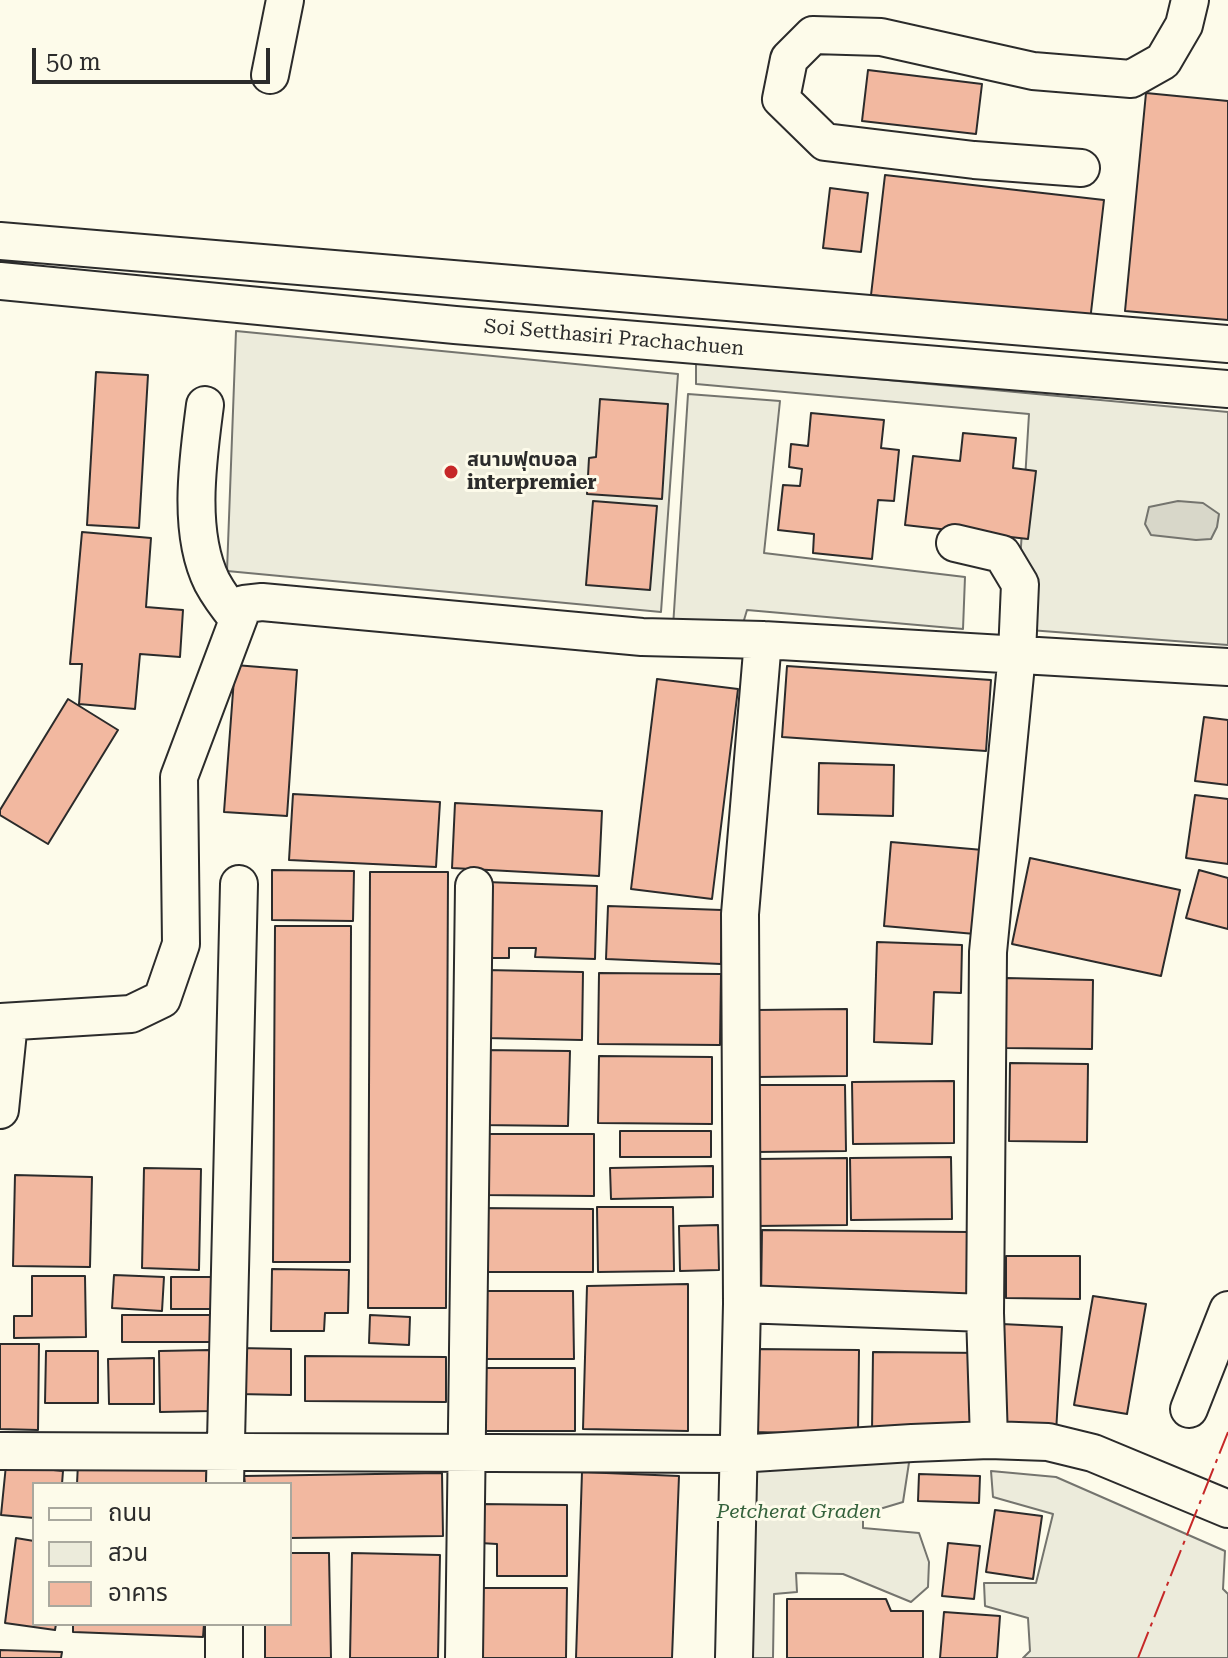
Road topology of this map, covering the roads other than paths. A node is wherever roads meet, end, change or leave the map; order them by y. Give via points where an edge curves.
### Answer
1 (285, 0) edge
2 (1190, 0) edge
3 (270, 75) dead end
4 (1081, 168) dead end
5 (0, 241) edge
6 (0, 281) edge
7 (1228, 344) edge
8 (1228, 389) edge
9 (205, 405) dead end
10 (955, 543) dead end
11 (237, 618) junction
12 (763, 640) junction
13 (1017, 654) junction
14 (1228, 667) edge
15 (239, 884) dead end
16 (474, 886) dead end
17 (4, 1022) edge
18 (0, 1110) edge
19 (742, 1304) junction
20 (1228, 1310) edge
21 (985, 1313) junction
22 (1189, 1409) dead end
23 (989, 1440) junction
24 (0, 1451) edge
25 (467, 1453) junction
26 (737, 1454) junction
27 (225, 1468) edge
28 (1228, 1509) edge
29 (224, 1626) edge
30 (224, 1658) edge
31 (464, 1658) edge
32 (734, 1658) edge

1 - 3 street
2 - 4 street via 1184,25 1163,61 1131,79 1033,71 881,37 813,35 789,59 781,99 825,142
5 - 7 street
6 - 8 street, Soi Setthasiri Prachachuen
9 - 11 street via 197,471 198,522 211,581
10 - 13 street via 1002,554 1011,566 1020,584
11 - 12 street via 244,604 262,602 642,637
11 - 17 street via 179,777 181,944 162,999 131,1014
12 - 13 street
12 - 19 street via 740,914
13 - 14 street
13 - 21 street via 988,952
15 - 27 street
16 - 25 street
17 - 18 street
19 - 21 street
19 - 26 street
20 - 22 street
21 - 23 street
23 - 26 street
23 - 28 street via 1048,1442 1093,1453
24 - 27 street
25 - 26 street
25 - 27 street
25 - 31 street
26 - 32 street
29 - 30 street

